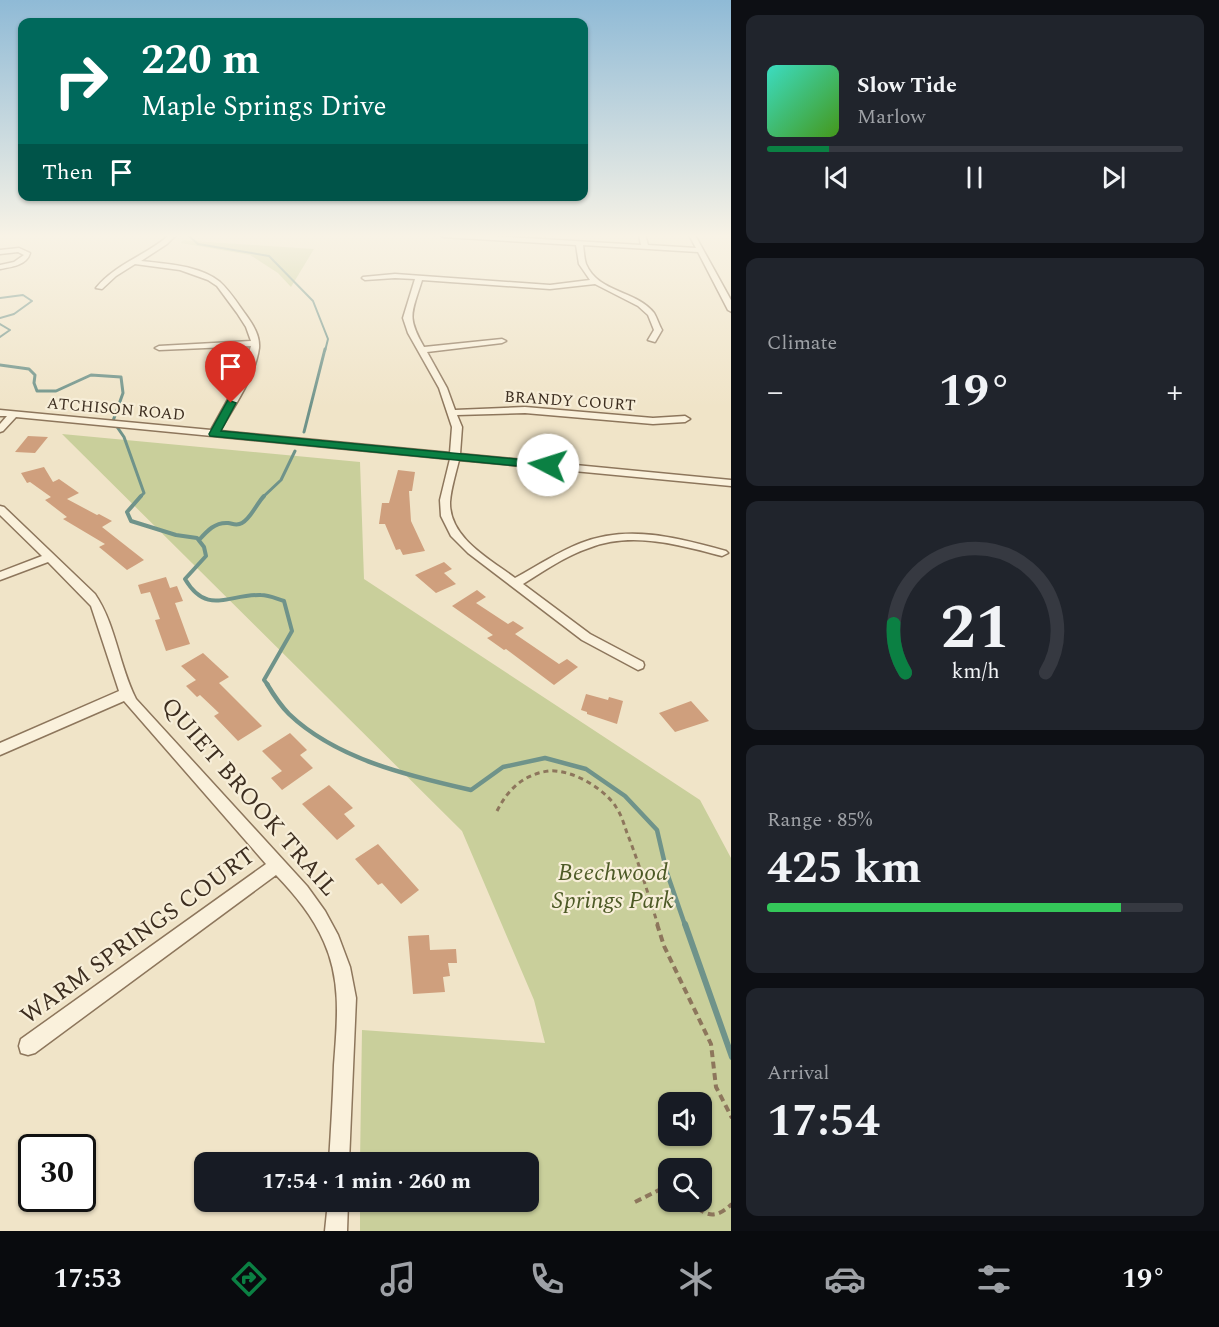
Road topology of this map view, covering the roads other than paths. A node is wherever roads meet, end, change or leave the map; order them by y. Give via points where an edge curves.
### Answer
1 (224, 292) edge
2 (415, 292) edge
3 (615, 292) edge
4 (723, 292) edge
5 (731, 308) edge
6 (652, 340) dead end
7 (502, 341) dead end
8 (255, 343) junction
9 (159, 348) dead end
10 (423, 350) junction
11 (0, 413) edge
12 (452, 413) junction
13 (14, 414) junction
14 (685, 419) dead end
15 (0, 429) edge
16 (214, 434) junction
17 (455, 457) junction
18 (731, 483) edge
19 (0, 510) edge
20 (722, 553) dead end
21 (50, 558) junction
22 (0, 576) edge
23 (514, 583) junction
24 (638, 665) dead end
25 (126, 694) junction
26 (0, 749) edge
27 (277, 865) junction
28 (28, 1047) dead end
29 (339, 1152) edge
30 (337, 1212) edge
31 (336, 1231) edge

1 - 8 street
2 - 10 street via 407,318
3 - 6 street via 649,310 658,330
4 - 5 street
7 - 10 street
8 - 9 street
8 - 16 street via 240,387
10 - 12 street
11 - 13 street, ATCHISON ROAD
12 - 14 street, BRANDY COURT via 525,410 653,421
12 - 17 street via 458,434
13 - 15 street
13 - 16 street, ATCHISON ROAD
16 - 17 street, ATCHISON ROAD
17 - 18 street, ATCHISON ROAD
17 - 23 street via 445,500 446,516 455,534 472,551
19 - 21 street, QUIET BROOK TRAIL
20 - 23 street via 657,538 605,539
21 - 22 street
21 - 25 street, QUIET BROOK TRAIL via 82,586 97,606
23 - 24 street via 586,637
25 - 26 street
25 - 27 street, QUIET BROOK TRAIL
27 - 28 street, WARM SPRINGS COURT
27 - 29 street, QUIET BROOK TRAIL via 317,911 334,941 344,973 347,998
30 - 31 street

